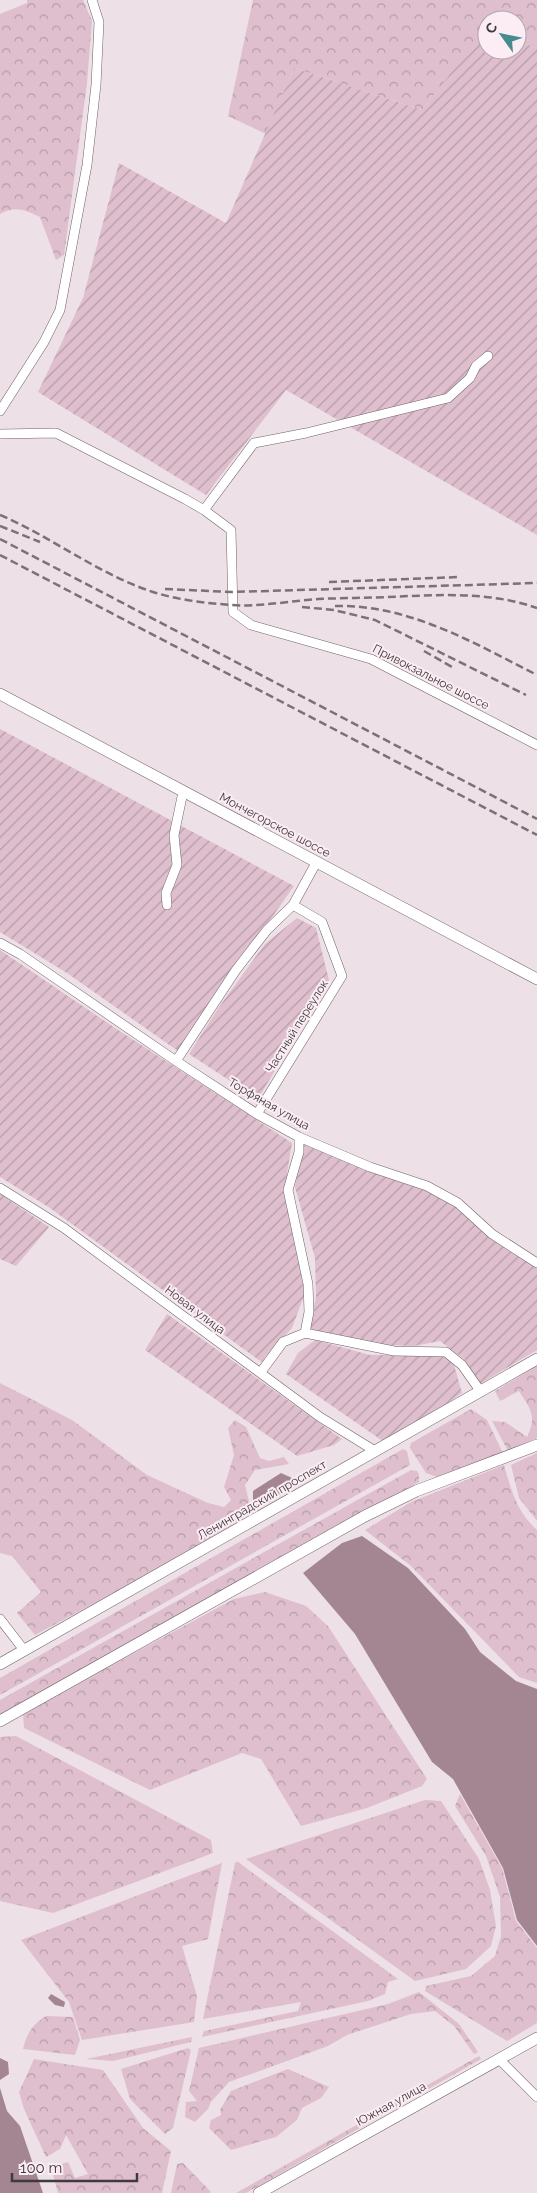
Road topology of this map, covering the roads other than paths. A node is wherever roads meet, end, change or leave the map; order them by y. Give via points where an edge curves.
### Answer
1 (92, 0) edge
2 (488, 356) dead end
3 (0, 411) edge
4 (0, 434) edge
5 (204, 510) junction
6 (0, 694) edge
7 (537, 745) edge
8 (183, 792) junction
9 (316, 863) junction
10 (166, 905) dead end
11 (294, 905) junction
12 (0, 943) edge
13 (537, 979) edge
14 (176, 1062) junction
15 (257, 1114) junction
16 (299, 1137) junction
17 (0, 1188) edge
18 (537, 1263) edge
19 (306, 1333) junction
20 (537, 1359) edge
21 (261, 1372) junction
22 (481, 1392) junction
23 (537, 1445) edge
24 (375, 1451) junction
25 (0, 1619) edge
26 (24, 1650) junction
27 (0, 1664) edge
28 (0, 1721) edge
29 (537, 2038) edge
30 (500, 2060) junction
31 (537, 2097) edge
32 (259, 2193) edge

1 - 3 street via 99,22 96,85 87,165 60,310 44,342
2 - 5 street via 448,398 254,444
4 - 5 street via 56,433
5 - 7 street, Привокзальное шоссе via 231,530 232,605 237,617 252,625 371,659
6 - 8 street, Мончегорское шоссе
8 - 9 street, Мончегорское шоссе
8 - 10 street via 174,834 177,865 166,893
9 - 11 street
9 - 13 street, Мончегорское шоссе
11 - 14 street via 267,930 236,970
11 - 15 street, Частный переулок via 322,922 342,976
12 - 14 street, Торфяная улица
14 - 15 street, Торфяная улица
15 - 16 street, Торфяная улица
16 - 18 street, Торфяная улица via 370,1167 427,1186 458,1203 492,1234
16 - 19 street via 299,1152 288,1190 308,1284 310,1312
17 - 21 street, Новая улица via 64,1228
19 - 21 street via 283,1342
19 - 22 street via 394,1351 446,1352 462,1365
20 - 22 street, Ленинградский проспект
21 - 24 street, Новая улица via 320,1416
22 - 24 street, Ленинградский проспект
23 - 28 street via 416,1491 365,1516
24 - 26 street, Ленинградский проспект
25 - 26 street
26 - 27 street, Ленинградский проспект
29 - 30 street, Южная улица
30 - 31 street
30 - 32 street, Южная улица

